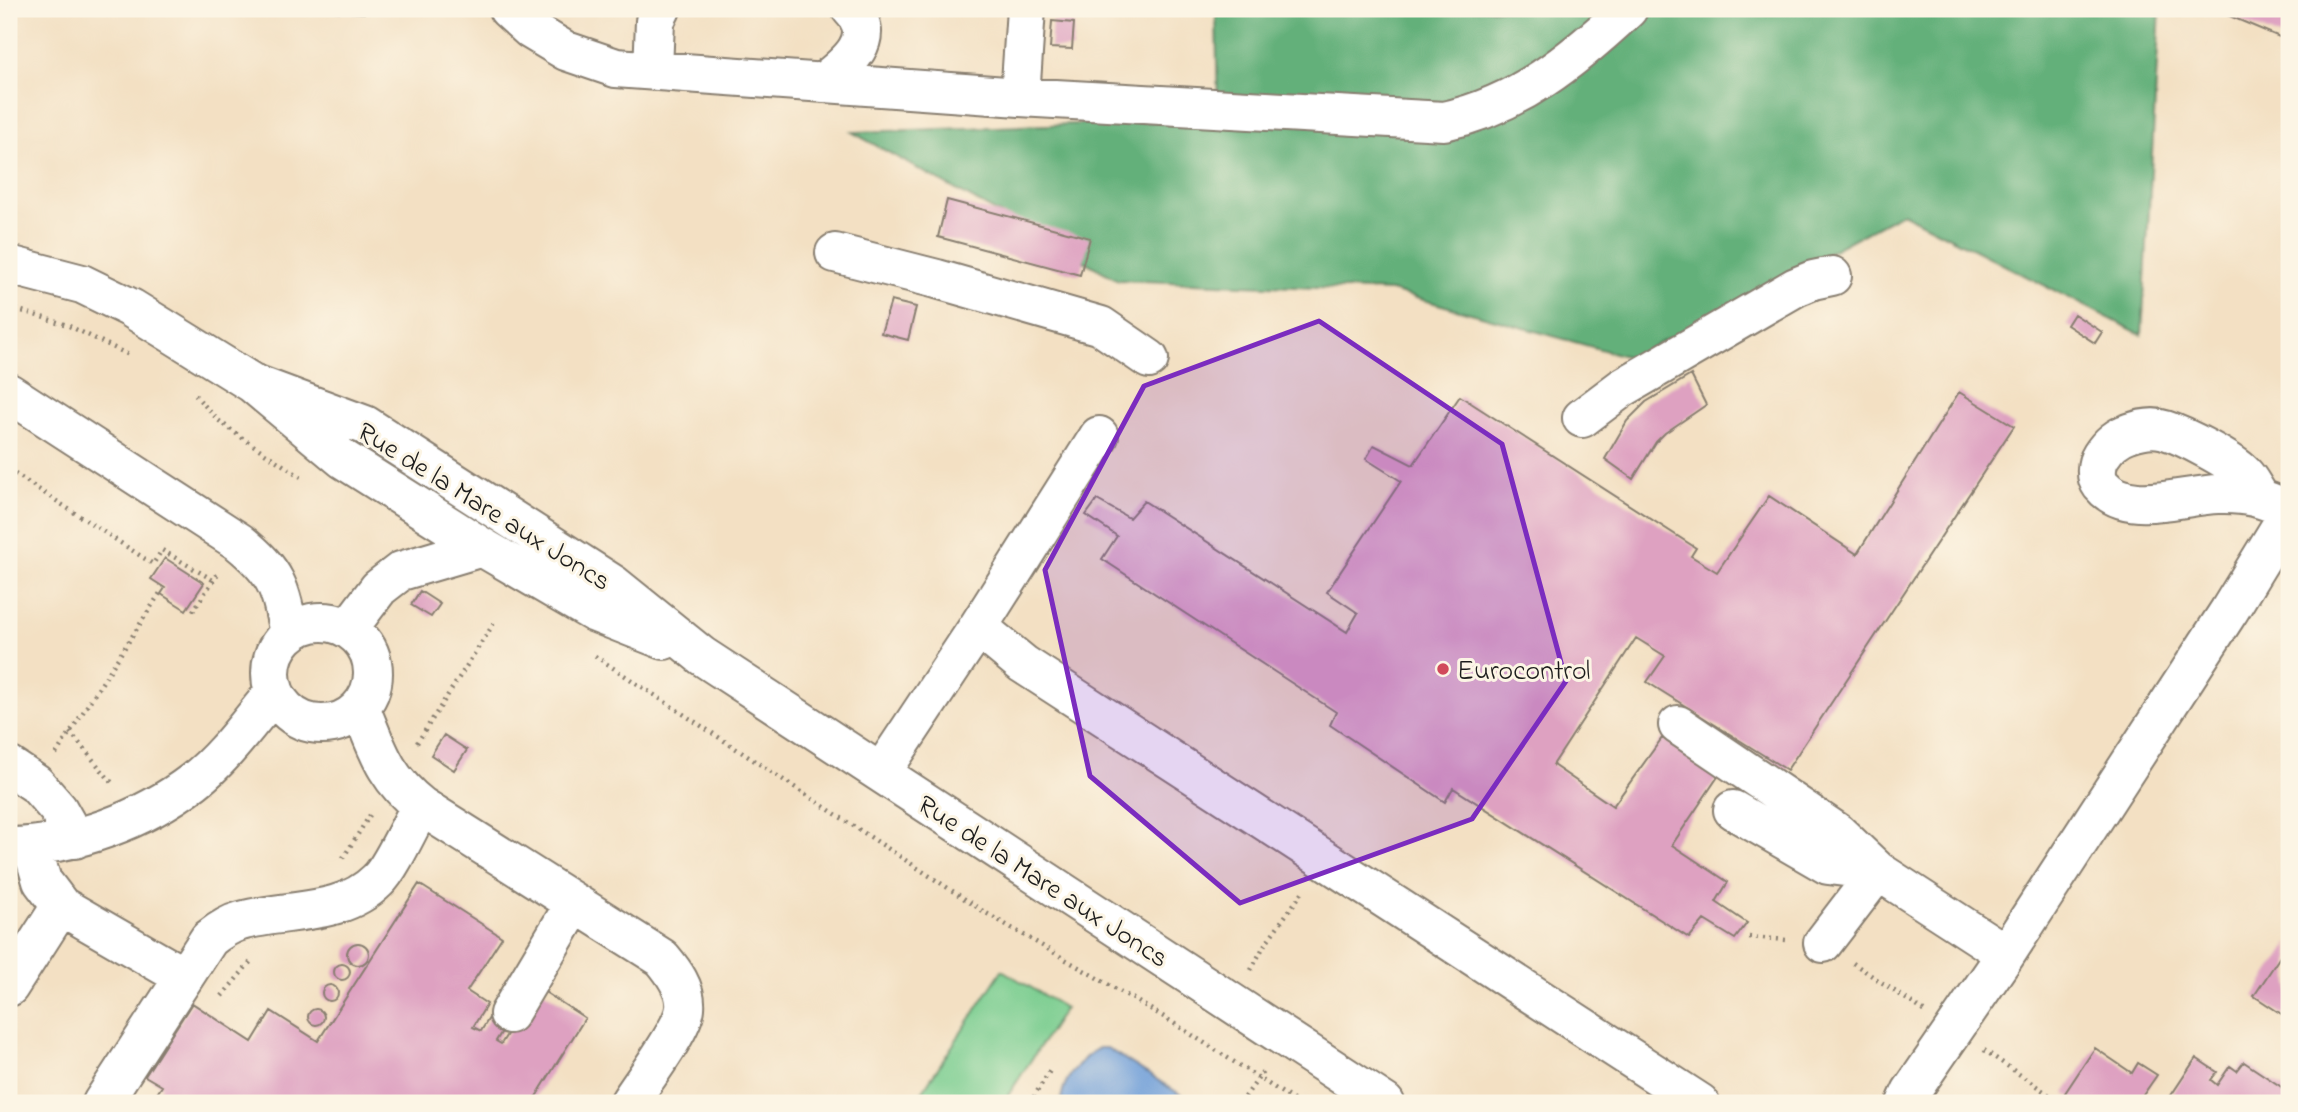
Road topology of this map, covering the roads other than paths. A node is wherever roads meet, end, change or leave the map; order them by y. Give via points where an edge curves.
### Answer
1 (508, 9) edge
2 (661, 9) edge
3 (851, 9) edge
4 (1026, 9) edge
5 (1628, 9) edge
6 (653, 70) junction
7 (822, 83) junction
8 (1020, 97) junction
9 (835, 253) dead end
10 (9, 265) edge
11 (1832, 276) dead end
12 (1149, 359) dead end
13 (252, 383) junction
14 (9, 393) edge
15 (1582, 418) dead end
16 (1099, 436) dead end
17 (2279, 506) edge
18 (482, 547) junction
19 (978, 627) junction
20 (348, 629) junction
21 (289, 634) junction
22 (702, 656) junction
23 (274, 692) junction
24 (360, 707) junction
25 (1678, 725) dead end
26 (881, 773) junction
27 (22, 775) edge
28 (421, 806) junction
29 (1734, 810) dead end
30 (75, 839) junction
31 (21, 847) edge
32 (1878, 871) junction
33 (575, 903) junction
34 (61, 906) junction
35 (1823, 943) road end
36 (2007, 954) junction
37 (184, 977) junction
38 (9, 987) edge
39 (509, 1014) dead end
40 (1904, 1100) edge
41 (102, 1103) edge
42 (629, 1103) edge
43 (1385, 1103) edge
44 (1700, 1103) edge

1 - 6 street via 531,30 566,51 617,68
2 - 6 street via 655,21
3 - 7 street via 862,29 859,46 848,62
4 - 8 street
5 - 8 street via 1594,40 1508,100 1444,121
6 - 7 street
7 - 8 street
9 - 12 street via 1101,326
10 - 13 street, Rue de la Mare aux Joncs via 82,284 131,308
11 - 15 street via 1796,287 1622,388
13 - 18 street, Rue de la Mare aux Joncs via 344,459
13 - 22 street, Rue de la Mare aux Joncs via 365,425 614,585
14 - 21 street via 261,560 274,579
16 - 19 street
17 - 36 street via 2221,623
18 - 20 street via 401,571 379,588
18 - 22 street, Rue de la Mare aux Joncs via 593,612
19 - 26 street
19 - 44 street via 1023,664
20 - 21 street via 318,621
20 - 24 street via 362,641 373,674
21 - 23 street via 272,661
22 - 26 street, Rue de la Mare aux Joncs
23 - 24 street via 295,716 312,723 346,718
23 - 30 street via 196,779 139,815
24 - 28 street via 393,780
25 - 32 street via 1838,834
26 - 43 street, Rue de la Mare aux Joncs
27 - 30 street via 58,809
28 - 33 street
28 - 37 street via 380,879 358,896 335,905 224,927 209,939
29 - 32 street via 1828,865
30 - 31 street
31 - 34 street
32 - 35 street
32 - 36 street
33 - 39 street
33 - 42 street via 662,958 682,990 685,1007 680,1023
34 - 37 street
34 - 38 street
36 - 40 street
37 - 41 street

